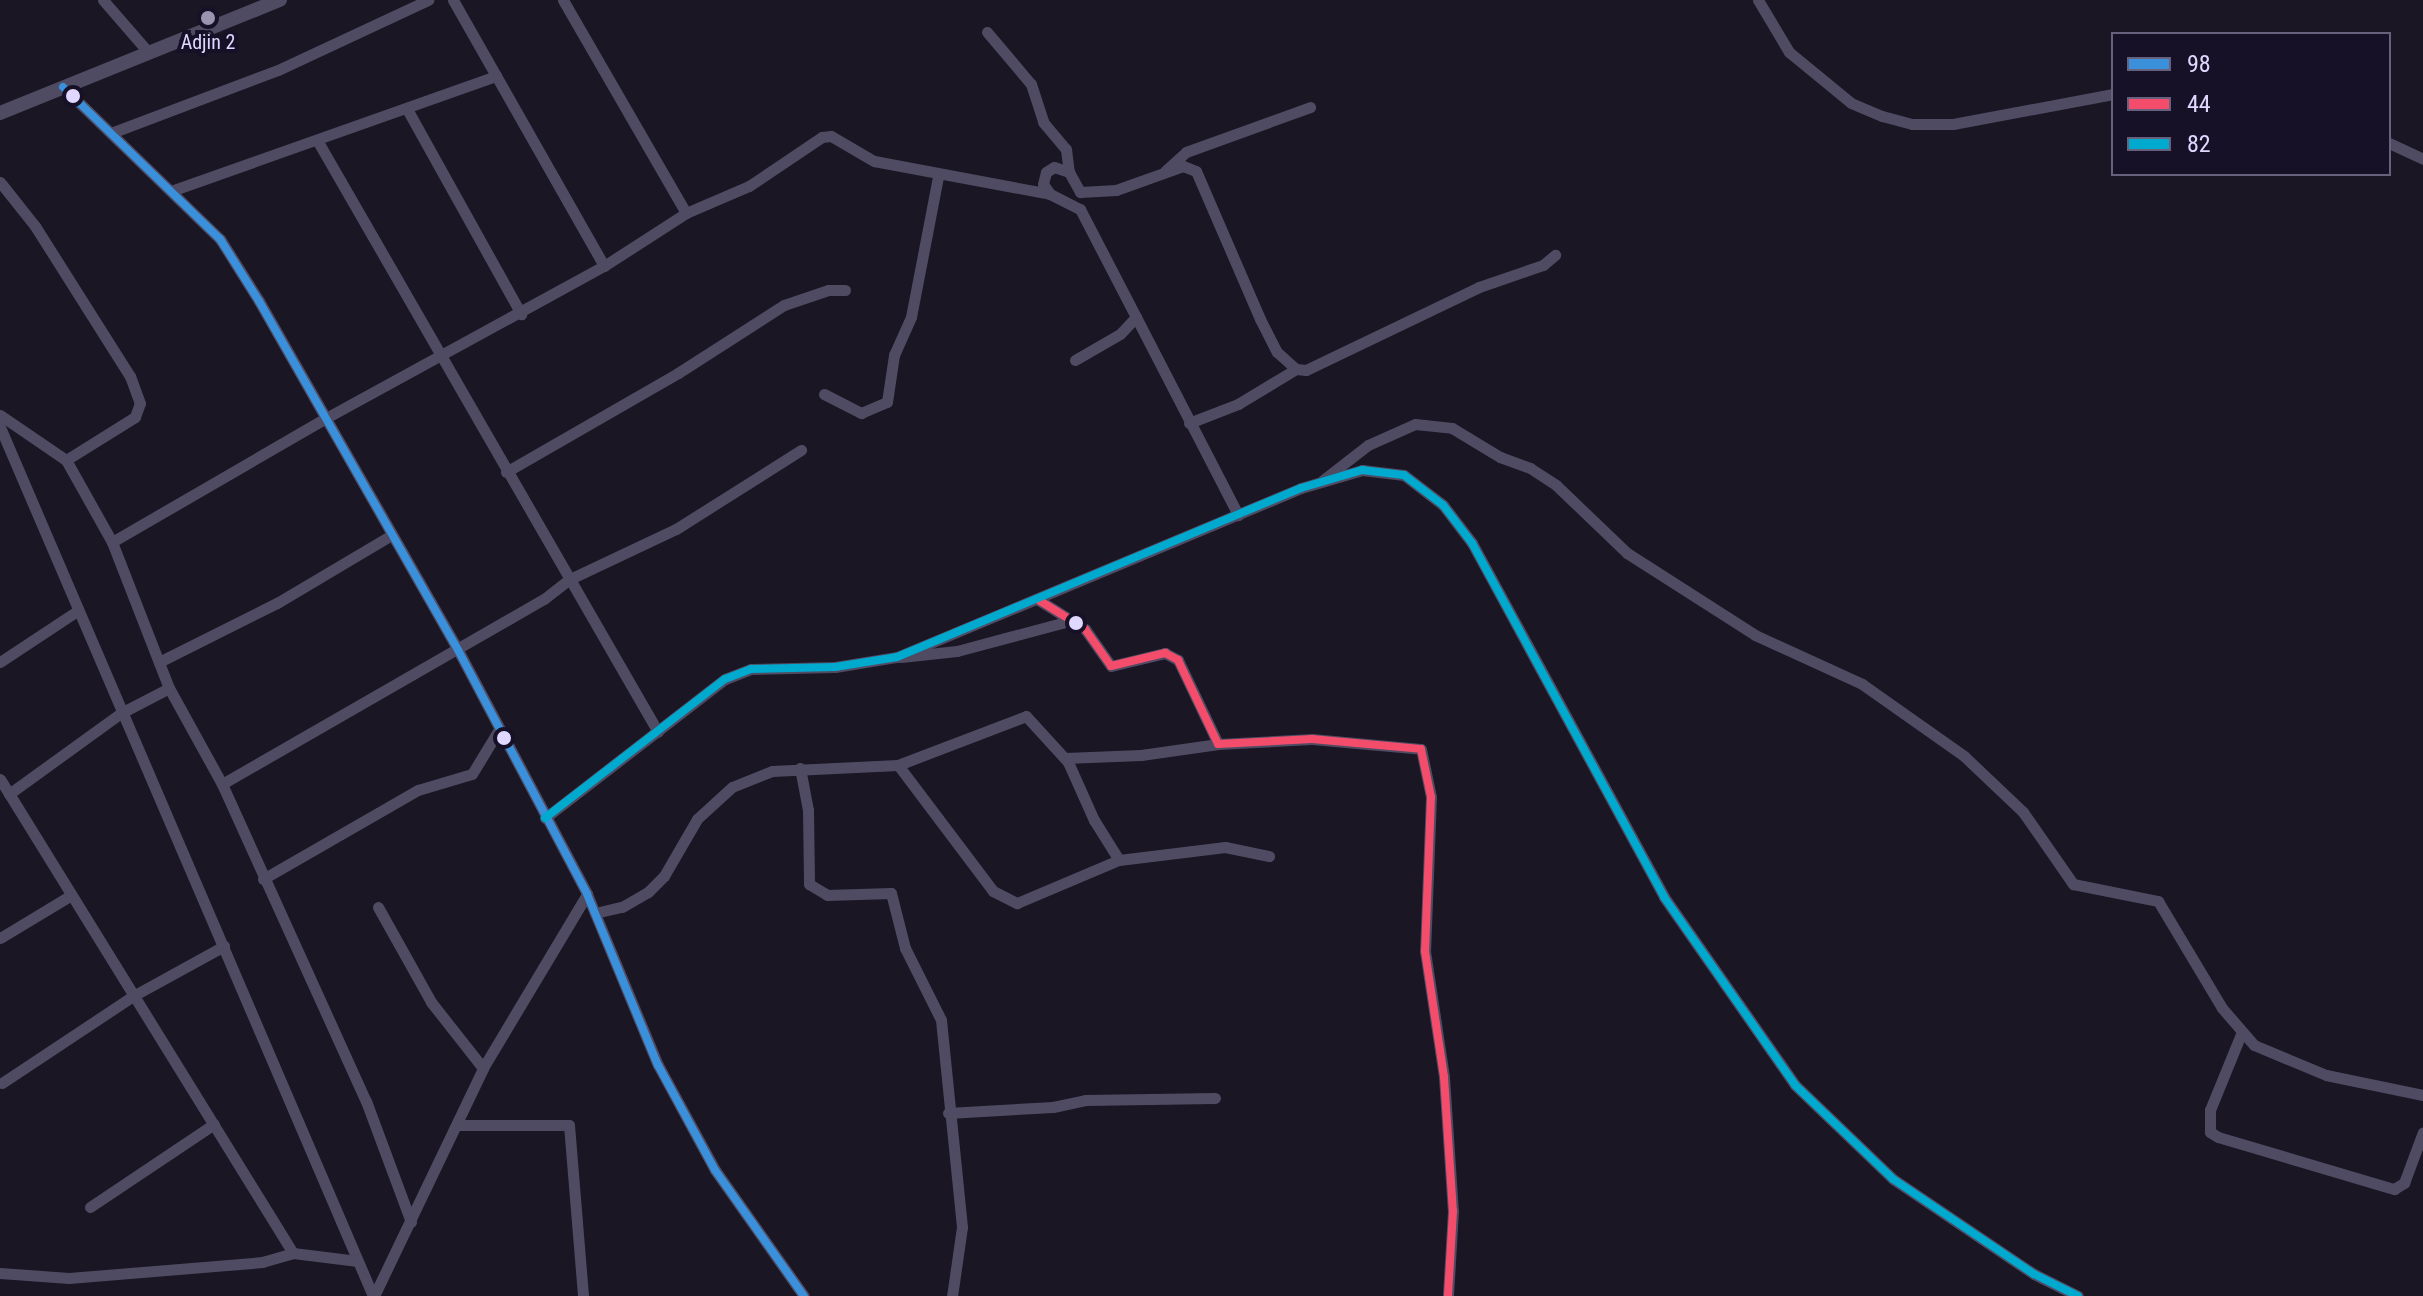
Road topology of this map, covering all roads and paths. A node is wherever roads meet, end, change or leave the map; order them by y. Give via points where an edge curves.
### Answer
1 (103, 0) edge
2 (280, 0) edge
3 (428, 0) edge
4 (453, 0) edge
5 (563, 0) edge
6 (1758, 0) edge
7 (259, 4) edge
8 (987, 32) dead end
9 (149, 53) junction
10 (496, 76) junction
11 (63, 87) junction
12 (2111, 94) edge
13 (1310, 107) dead end
14 (407, 109) junction
15 (0, 113) edge
16 (111, 133) junction
17 (317, 140) junction
18 (2391, 144) edge
19 (2423, 159) edge
20 (1165, 171) junction
21 (1069, 172) junction
22 (938, 177) junction
23 (0, 182) edge
24 (1075, 189) junction
25 (171, 191) junction
26 (1050, 194) junction
27 (1067, 200) junction
28 (686, 213) junction
29 (1555, 255) dead end
30 (604, 266) junction
31 (845, 290) dead end
32 (521, 314) junction
33 (1136, 317) junction
34 (438, 358) junction
35 (1075, 360) dead end
36 (1296, 369) junction
37 (824, 394) dead end
38 (0, 415) edge
39 (326, 418) junction
40 (1189, 423) junction
41 (0, 427) edge
42 (801, 450) dead end
43 (66, 460) junction
44 (506, 472) junction
45 (1316, 485) junction
46 (1238, 515) junction
47 (390, 536) junction
48 (112, 542) junction
49 (570, 579) junction
50 (1037, 599) junction
51 (77, 611) junction
52 (1073, 620) junction
53 (458, 650) junction
54 (897, 657) junction
55 (161, 661) junction
56 (0, 662) edge
57 (169, 688) junction
58 (121, 713) junction
59 (498, 731) junction
60 (658, 732) junction
61 (1218, 744) junction
62 (1065, 758) junction
63 (898, 765) junction
64 (800, 768) junction
65 (0, 779) edge
66 (222, 784) junction
67 (9, 794) junction
68 (545, 818) junction
69 (1269, 856) dead end
70 (1119, 860) junction
71 (263, 879) junction
72 (587, 894) junction
73 (68, 897) junction
74 (378, 907) dead end
75 (595, 913) junction
76 (0, 938) edge
77 (224, 946) junction
78 (133, 996) junction
79 (2241, 1034) junction
80 (483, 1068) junction
81 (2, 1083) dead end
82 (2423, 1095) edge
83 (1215, 1098) dead end
84 (948, 1113) junction
85 (214, 1124) junction
86 (457, 1125) junction
87 (2423, 1132) edge
88 (90, 1207) dead end
89 (411, 1222) junction
90 (293, 1253) junction
91 (358, 1261) junction
92 (0, 1273) edge
93 (374, 1296) edge
94 (583, 1296) edge
95 (804, 1296) edge
96 (952, 1296) edge
97 (1448, 1296) edge
98 (2078, 1296) edge

1 - 9 street
2 - 7 street
3 - 16 street via 278,70
4 - 10 street
5 - 28 street
6 - 12 street via 1789,52 1851,103 1882,116 1912,124 1953,124
7 - 9 street
8 - 21 street via 1031,84 1043,122 1066,149
9 - 11 street
10 - 14 street
10 - 30 street
11 - 15 street
11 - 16 street
13 - 20 street via 1186,152
14 - 17 street
14 - 32 street
16 - 25 street
17 - 25 street
17 - 34 street
18 - 19 street
20 - 24 street via 1108,192
20 - 36 street via 1188,167 1202,178 1260,319 1277,352
21 - 24 street
21 - 26 street via 1054,167 1046,172 1043,184
22 - 26 street
22 - 28 street via 874,161 831,136 822,137 749,186
22 - 37 street via 911,317 894,355 887,402 861,413
23 - 43 street via 35,226 130,376 140,403 135,417
24 - 27 street
25 - 39 street via 220,239
26 - 27 street
27 - 33 street via 1090,222
28 - 30 street
29 - 36 street via 1543,265 1479,287 1306,370
30 - 32 street
31 - 44 street via 828,290 784,305
32 - 34 street
33 - 35 street via 1120,334
33 - 40 street
34 - 39 street
34 - 44 street
36 - 40 street via 1238,404
38 - 43 street
39 - 47 street
39 - 48 street
40 - 46 street
41 - 51 street
42 - 49 street via 676,529
43 - 48 street
44 - 49 street
45 - 46 street
45 - 79 street via 1368,445 1415,424 1452,428 1530,468 1639,561 1755,635 1862,684 1964,756 2023,812 2073,884 2158,901
45 - 98 street via 1362,470 1386,471 1412,478 1443,505 1487,568 1664,897 1772,1057 1817,1110 1893,1179 2034,1274
46 - 50 street
47 - 53 street
47 - 55 street via 301,590
48 - 55 street
49 - 53 street
49 - 60 street
50 - 52 street
50 - 54 street
51 - 56 street
51 - 58 street
52 - 54 street via 957,651
52 - 61 street via 1111,666 1165,653 1178,660
53 - 59 street
53 - 66 street
54 - 60 street via 835,667 751,669 688,703
55 - 57 street
57 - 58 street
57 - 66 street
58 - 67 street
58 - 77 street
59 - 68 street
59 - 71 street via 472,774 418,790
60 - 68 street
61 - 62 street
61 - 97 street via 1312,739 1413,745 1426,758 1431,893 1425,951 1444,1077 1453,1211
62 - 63 street via 1026,716
62 - 70 street
63 - 64 street
63 - 70 street via 1002,899 1017,903
64 - 75 street via 772,771 732,787 697,819 664,876 648,892 622,907
64 - 84 street via 808,810 809,884 827,895 891,893 905,948 941,1020
65 - 67 street
66 - 71 street
67 - 73 street
68 - 72 street
69 - 70 street via 1225,847
71 - 89 street via 366,1101
72 - 75 street
72 - 80 street
73 - 76 street
73 - 78 street
74 - 80 street via 431,1002
75 - 95 street via 658,1065 715,1170
77 - 78 street
77 - 91 street
78 - 81 street
78 - 85 street
79 - 82 street via 2279,1059 2326,1075
79 - 87 street via 2210,1110 2210,1132 2218,1137 2394,1189 2404,1183
80 - 86 street
83 - 84 street via 1085,1100
84 - 96 street via 962,1227
85 - 88 street
85 - 90 street
86 - 89 street
86 - 94 street via 569,1125
89 - 93 street
90 - 91 street
90 - 92 street via 262,1262 69,1278
91 - 93 street

